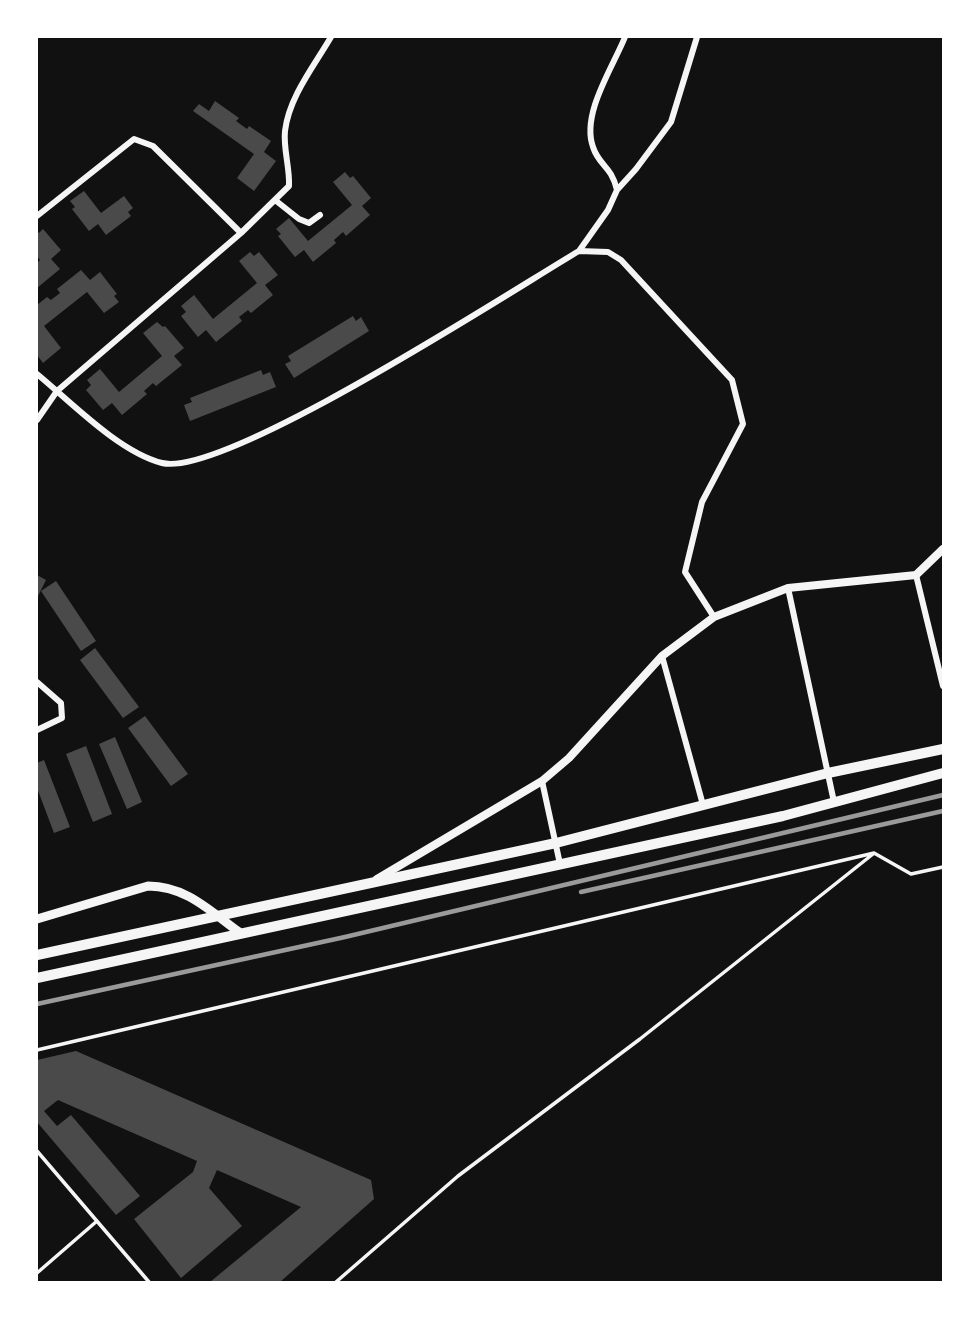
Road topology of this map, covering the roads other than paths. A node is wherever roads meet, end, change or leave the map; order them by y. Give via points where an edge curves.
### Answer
1 (331, 37) edge
2 (625, 37) edge
3 (697, 37) edge
4 (617, 190) junction
5 (275, 200) junction
6 (320, 215) dead end
7 (37, 216) edge
8 (241, 233) junction
9 (579, 251) junction
10 (37, 374) edge
11 (57, 391) junction
12 (37, 420) edge
13 (943, 549) edge
14 (916, 575) junction
15 (788, 587) junction
16 (715, 617) junction
17 (662, 656) junction
18 (37, 682) edge
19 (943, 686) edge
20 (37, 730) edge
21 (943, 749) edge
22 (828, 772) junction
23 (943, 773) edge
24 (542, 781) junction
25 (834, 802) junction
26 (703, 807) junction
27 (556, 843) junction
28 (874, 853) junction
29 (560, 864) junction
30 (943, 867) edge
31 (363, 887) junction
32 (219, 918) junction
33 (37, 919) edge
34 (239, 932) junction
35 (37, 955) edge
36 (37, 978) edge
37 (37, 1050) edge
38 (37, 1150) edge
39 (97, 1221) junction
40 (37, 1273) edge
41 (149, 1282) edge
42 (336, 1282) edge

1 - 5 street via 293,101 284,133 289,186
2 - 4 street via 594,111 590,135 593,149 613,172
3 - 4 street via 671,122
4 - 9 street
5 - 6 street via 309,223
5 - 8 street
7 - 8 street via 134,139 153,146
8 - 11 street
9 - 11 street via 289,423 186,464 142,456
9 - 16 street via 608,252 621,260 732,380 743,424 702,502 685,572
10 - 11 street
11 - 12 street
13 - 14 street
14 - 15 street
14 - 19 street
15 - 16 street
15 - 22 street
16 - 17 street
17 - 24 street via 569,758
17 - 26 street
18 - 20 street via 61,703 62,718
21 - 22 main road
22 - 25 street
22 - 26 main road
23 - 25 main road
24 - 27 street
24 - 31 street
25 - 29 main road
26 - 27 main road
27 - 29 street
27 - 31 main road
28 - 30 lane via 911,873
28 - 37 lane
28 - 42 lane via 458,1176
29 - 34 main road
31 - 32 main road
32 - 33 main road via 182,891 148,886
32 - 34 main road
32 - 35 main road
34 - 36 main road
38 - 39 lane
39 - 40 lane
39 - 41 lane

